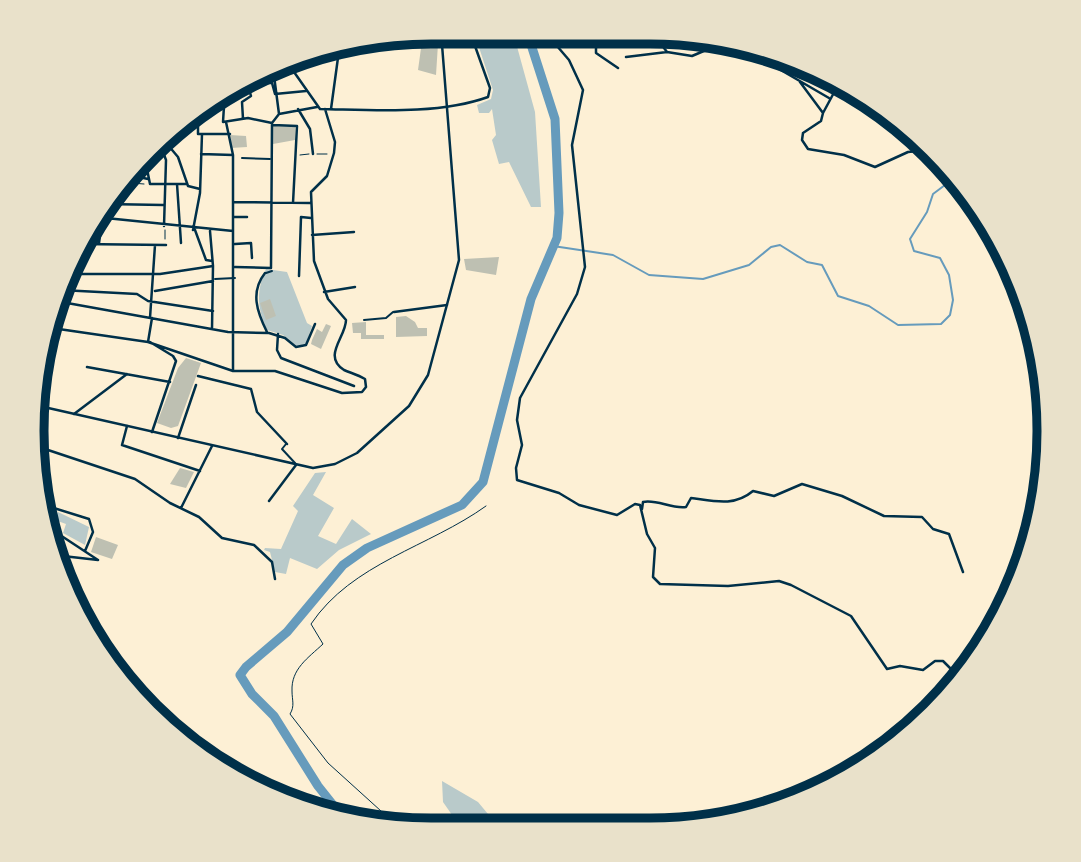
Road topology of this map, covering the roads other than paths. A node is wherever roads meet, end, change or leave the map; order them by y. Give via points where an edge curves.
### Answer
1 (442, 44) edge
2 (474, 44) edge
3 (555, 44) edge
4 (596, 44) edge
5 (665, 45) edge
6 (711, 49) edge
7 (667, 52) junction
8 (338, 55) edge
9 (626, 57) dead end
10 (766, 62) edge
11 (618, 68) dead end
12 (291, 70) edge
13 (274, 77) edge
14 (264, 82) edge
15 (800, 82) junction
16 (249, 90) edge
17 (306, 91) junction
18 (835, 91) edge
19 (277, 95) junction
20 (829, 98) junction
21 (224, 104) edge
22 (449, 105) junction
23 (317, 107) junction
24 (217, 109) edge
25 (224, 109) junction
26 (298, 109) junction
27 (325, 109) junction
28 (331, 109) junction
29 (823, 113) junction
30 (279, 114) junction
31 (243, 119) junction
32 (225, 122) junction
33 (272, 124) junction
34 (193, 126) edge
35 (202, 134) junction
36 (230, 134) junction
37 (168, 147) edge
38 (163, 151) edge
39 (917, 151) edge
40 (200, 153) junction
41 (313, 154) dead end
42 (233, 155) junction
43 (242, 158) dead end
44 (272, 159) junction
45 (147, 168) edge
46 (139, 177) edge
47 (148, 179) junction
48 (177, 184) junction
49 (187, 184) junction
50 (164, 185) junction
51 (200, 189) junction
52 (233, 201) junction
53 (271, 202) junction
54 (293, 202) junction
55 (310, 203) junction
56 (117, 205) edge
57 (163, 205) junction
58 (233, 217) junction
59 (247, 217) dead end
60 (311, 218) junction
61 (107, 219) edge
62 (164, 226) junction
63 (181, 228) junction
64 (101, 230) edge
65 (194, 230) junction
66 (210, 231) junction
67 (233, 231) junction
68 (354, 232) dead end
69 (312, 235) junction
70 (93, 243) edge
71 (99, 243) junction
72 (181, 243) dead end
73 (234, 244) junction
74 (155, 245) junction
75 (166, 245) road end
76 (251, 258) dead end
77 (213, 261) junction
78 (213, 266) junction
79 (235, 267) junction
80 (272, 269) junction
81 (265, 273) joint
82 (155, 274) junction
83 (77, 275) edge
84 (299, 276) dead end
85 (235, 278) junction
86 (214, 280) junction
87 (355, 287) dead end
88 (70, 290) edge
89 (154, 291) junction
90 (324, 292) junction
91 (154, 302) junction
92 (66, 303) edge
93 (447, 304) junction
94 (213, 311) junction
95 (394, 312) joint
96 (151, 318) junction
97 (364, 320) dead end
98 (315, 324) dead end
99 (58, 329) edge
100 (212, 329) junction
101 (234, 331) junction
102 (268, 332) junction
103 (278, 334) junction
104 (149, 342) junction
105 (87, 367) dead end
106 (233, 371) junction
107 (127, 374) junction
108 (198, 376) dead end
109 (170, 382) junction
110 (196, 386) dead end
111 (354, 386) dead end
112 (45, 407) edge
113 (74, 414) junction
114 (127, 426) junction
115 (152, 432) junction
116 (178, 438) junction
117 (287, 444) joint
118 (212, 446) junction
119 (45, 449) edge
120 (296, 465) junction
121 (200, 471) junction
122 (269, 500) dead end
123 (51, 507) edge
124 (181, 508) junction
125 (642, 509) junction
126 (58, 533) edge
127 (85, 551) junction
128 (64, 556) edge
129 (963, 572) dead end
130 (275, 579) dead end
131 (952, 673) edge

1 - 22 street
2 - 22 street via 490,93 471,103
3 - 125 street via 576,71 583,90 573,132 573,160 585,267 577,293 520,398 517,420 522,445 516,476 525,484 609,513 617,515 635,504
4 - 11 street via 596,53
5 - 7 street
6 - 7 street via 692,57
7 - 9 street
8 - 28 street
10 - 15 street
12 - 17 street
13 - 19 street
14 - 19 street via 272,83
15 - 20 street
15 - 29 street
16 - 31 street via 251,96 242,103
17 - 19 street
17 - 23 street
18 - 20 street
19 - 30 street
20 - 29 street
21 - 25 street
22 - 28 street
22 - 93 street via 459,244
23 - 26 street
23 - 27 street
24 - 25 street
25 - 32 street
26 - 30 street
26 - 41 street via 310,129
27 - 28 street
27 - 55 street via 334,153 327,176 311,192
29 - 39 street via 821,121 803,133 808,149 844,155 875,167
30 - 33 street
31 - 32 street
31 - 33 street
32 - 36 street
33 - 44 street
33 - 54 street via 296,124
34 - 35 street
35 - 36 street
35 - 40 street
36 - 42 street
37 - 49 street via 178,157
38 - 50 street
40 - 42 street
40 - 51 street
42 - 52 street
43 - 44 street
44 - 53 street
45 - 47 street
46 - 47 street
47 - 50 street via 150,184
48 - 49 street
48 - 50 street
48 - 63 street
49 - 51 street
50 - 57 street
51 - 65 street
52 - 53 street
52 - 58 street
53 - 54 street
53 - 80 street
54 - 55 street
55 - 60 street
56 - 57 street
57 - 62 street
58 - 59 street
58 - 67 street
60 - 69 street
60 - 84 street via 301,218
61 - 62 street
62 - 63 street
63 - 65 street
63 - 72 street
64 - 71 street
65 - 66 street
65 - 77 street via 206,260
66 - 67 street
66 - 77 street
67 - 73 street
68 - 69 street
69 - 90 street
70 - 71 street
71 - 74 street
73 - 76 street via 251,243
73 - 79 street
74 - 75 street
74 - 82 street
77 - 78 street
78 - 82 street
78 - 86 street
79 - 80 street
79 - 85 street
80 - 81 street
81 - 102 street via 259,281 257,307
82 - 83 street
82 - 89 street
85 - 86 street
85 - 101 street
86 - 89 street
86 - 94 street
87 - 90 street
88 - 91 street via 137,294
89 - 91 street
90 - 106 street via 346,324 335,359 343,369 365,379 365,390 342,393 275,371
91 - 94 street
91 - 96 street
92 - 96 street
93 - 95 street
93 - 120 street via 428,375 409,406 348,459 322,468
94 - 100 street
95 - 97 street via 386,318
96 - 100 street
96 - 104 street
98 - 103 street via 310,340 300,348
99 - 104 street
100 - 101 street
101 - 102 street
101 - 106 street
102 - 103 street
103 - 111 street via 281,358
104 - 106 street
104 - 109 street via 176,361
105 - 107 street
107 - 109 street
107 - 113 street
108 - 117 street via 251,389 257,412
109 - 115 street
110 - 116 street
112 - 113 street
113 - 114 street
114 - 115 street
114 - 121 street via 122,445
115 - 116 street
116 - 118 street
117 - 120 street via 282,449
118 - 120 street
118 - 121 street
119 - 124 street via 123,474
120 - 122 street
121 - 124 street
123 - 127 street via 89,519 93,532
124 - 130 street via 222,538 247,541 261,550 272,562
125 - 129 street via 643,502 649,501 678,508 686,507 691,498 728,503 753,491 774,496 802,484 884,516 922,517 933,529 949,534
125 - 131 street via 656,559 653,577 660,584 728,586 779,580 851,616 887,668 923,670 940,661
126 - 127 street
127 - 128 street via 98,560

